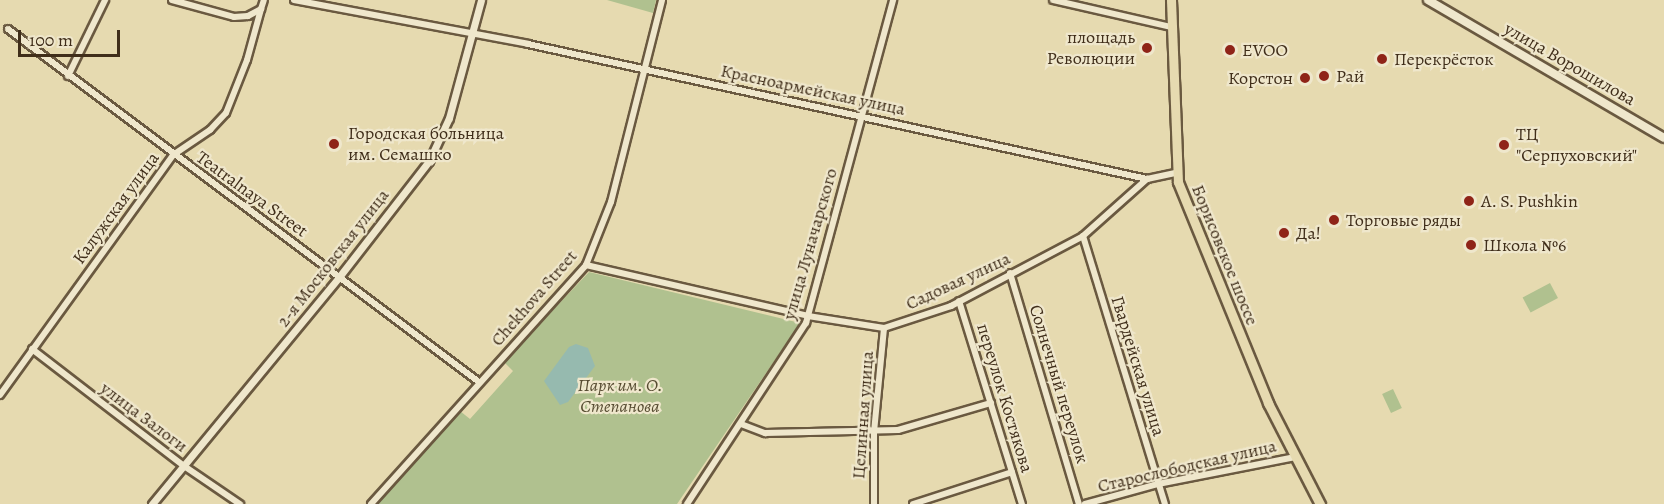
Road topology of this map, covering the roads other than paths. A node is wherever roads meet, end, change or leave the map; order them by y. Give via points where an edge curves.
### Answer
1 (105, 0) edge
2 (172, 0) edge
3 (264, 0) edge
4 (294, 0) edge
5 (481, 0) edge
6 (662, 0) edge
7 (893, 0) edge
8 (1053, 0) edge
9 (1171, 0) edge
10 (1428, 0) edge
11 (261, 9) junction
12 (1171, 27) junction
13 (8, 29) dead end
14 (473, 33) junction
15 (645, 70) junction
16 (68, 76) junction
17 (862, 116) junction
18 (1664, 138) edge
19 (173, 155) junction
20 (1176, 173) junction
21 (1147, 179) junction
22 (1083, 237) junction
23 (586, 265) junction
24 (1010, 273) junction
25 (339, 277) junction
26 (959, 301) junction
27 (808, 316) junction
28 (884, 328) junction
29 (32, 350) junction
30 (479, 382) junction
31 (0, 395) edge
32 (991, 403) junction
33 (741, 424) junction
34 (874, 432) junction
35 (1295, 457) junction
36 (184, 466) junction
37 (1012, 472) junction
38 (1158, 484) junction
39 (152, 504) edge
40 (240, 504) edge
41 (370, 504) edge
42 (687, 504) edge
43 (874, 504) edge
44 (914, 504) edge
45 (1022, 504) edge
46 (1078, 504) edge
47 (1085, 504) edge
48 (1164, 504) edge
49 (1320, 504) edge

1 - 16 street
2 - 11 street via 234,17 248,16
3 - 11 street, Калужская улица
4 - 14 street, Красноармейская улица
5 - 14 street, 2-я Московская улица
6 - 15 street, Chekhova Street
7 - 17 street, улица Луначарского
8 - 12 street
9 - 12 main road, Борисовское шоссе
10 - 18 main road, улица Ворошилова
11 - 19 street, Калужская улица via 226,113
12 - 20 main road, Борисовское шоссе
13 - 16 street, Teatralnaya Street
14 - 15 street, Красноармейская улица
14 - 25 street, 2-я Московская улица via 441,140
15 - 17 street, Красноармейская улица
15 - 23 street, Chekhova Street via 611,202
16 - 19 street, Teatralnaya Street
17 - 21 street, Красноармейская улица
17 - 27 street, улица Луначарского
19 - 25 street, Teatralnaya Street
19 - 29 street, Калужская улица
20 - 21 street
20 - 35 main road, Борисовское шоссе via 1225,301
21 - 22 street, Садовая улица
22 - 24 street, Садовая улица
22 - 38 street, Гвардейская улица
23 - 27 street, Садовая улица
23 - 30 street, Chekhova Street
24 - 26 street, Садовая улица
24 - 46 street, Солнечный переулок
25 - 30 street, Teatralnaya Street
25 - 36 street, 2-я Московская улица
26 - 28 street, Садовая улица
26 - 32 street, переулок Костякова
27 - 28 street, Садовая улица
27 - 33 street, улица Луначарского
28 - 34 street, Целинная улица
29 - 31 street, Калужская улица
29 - 36 street, улица Залоги
30 - 41 street, Chekhova Street
32 - 34 street via 898,430
32 - 37 street, переулок Костякова
33 - 34 street via 765,433
33 - 42 street, улица Луначарского
34 - 43 street, Целинная улица
35 - 38 street, Старослободская улица
35 - 49 main road, Борисовское шоссе
36 - 39 street, 2-я Московская улица
36 - 40 street, улица Залоги
37 - 44 street
37 - 45 street, переулок Костякова
38 - 47 street, Старослободская улица
38 - 48 street, Гвардейская улица

